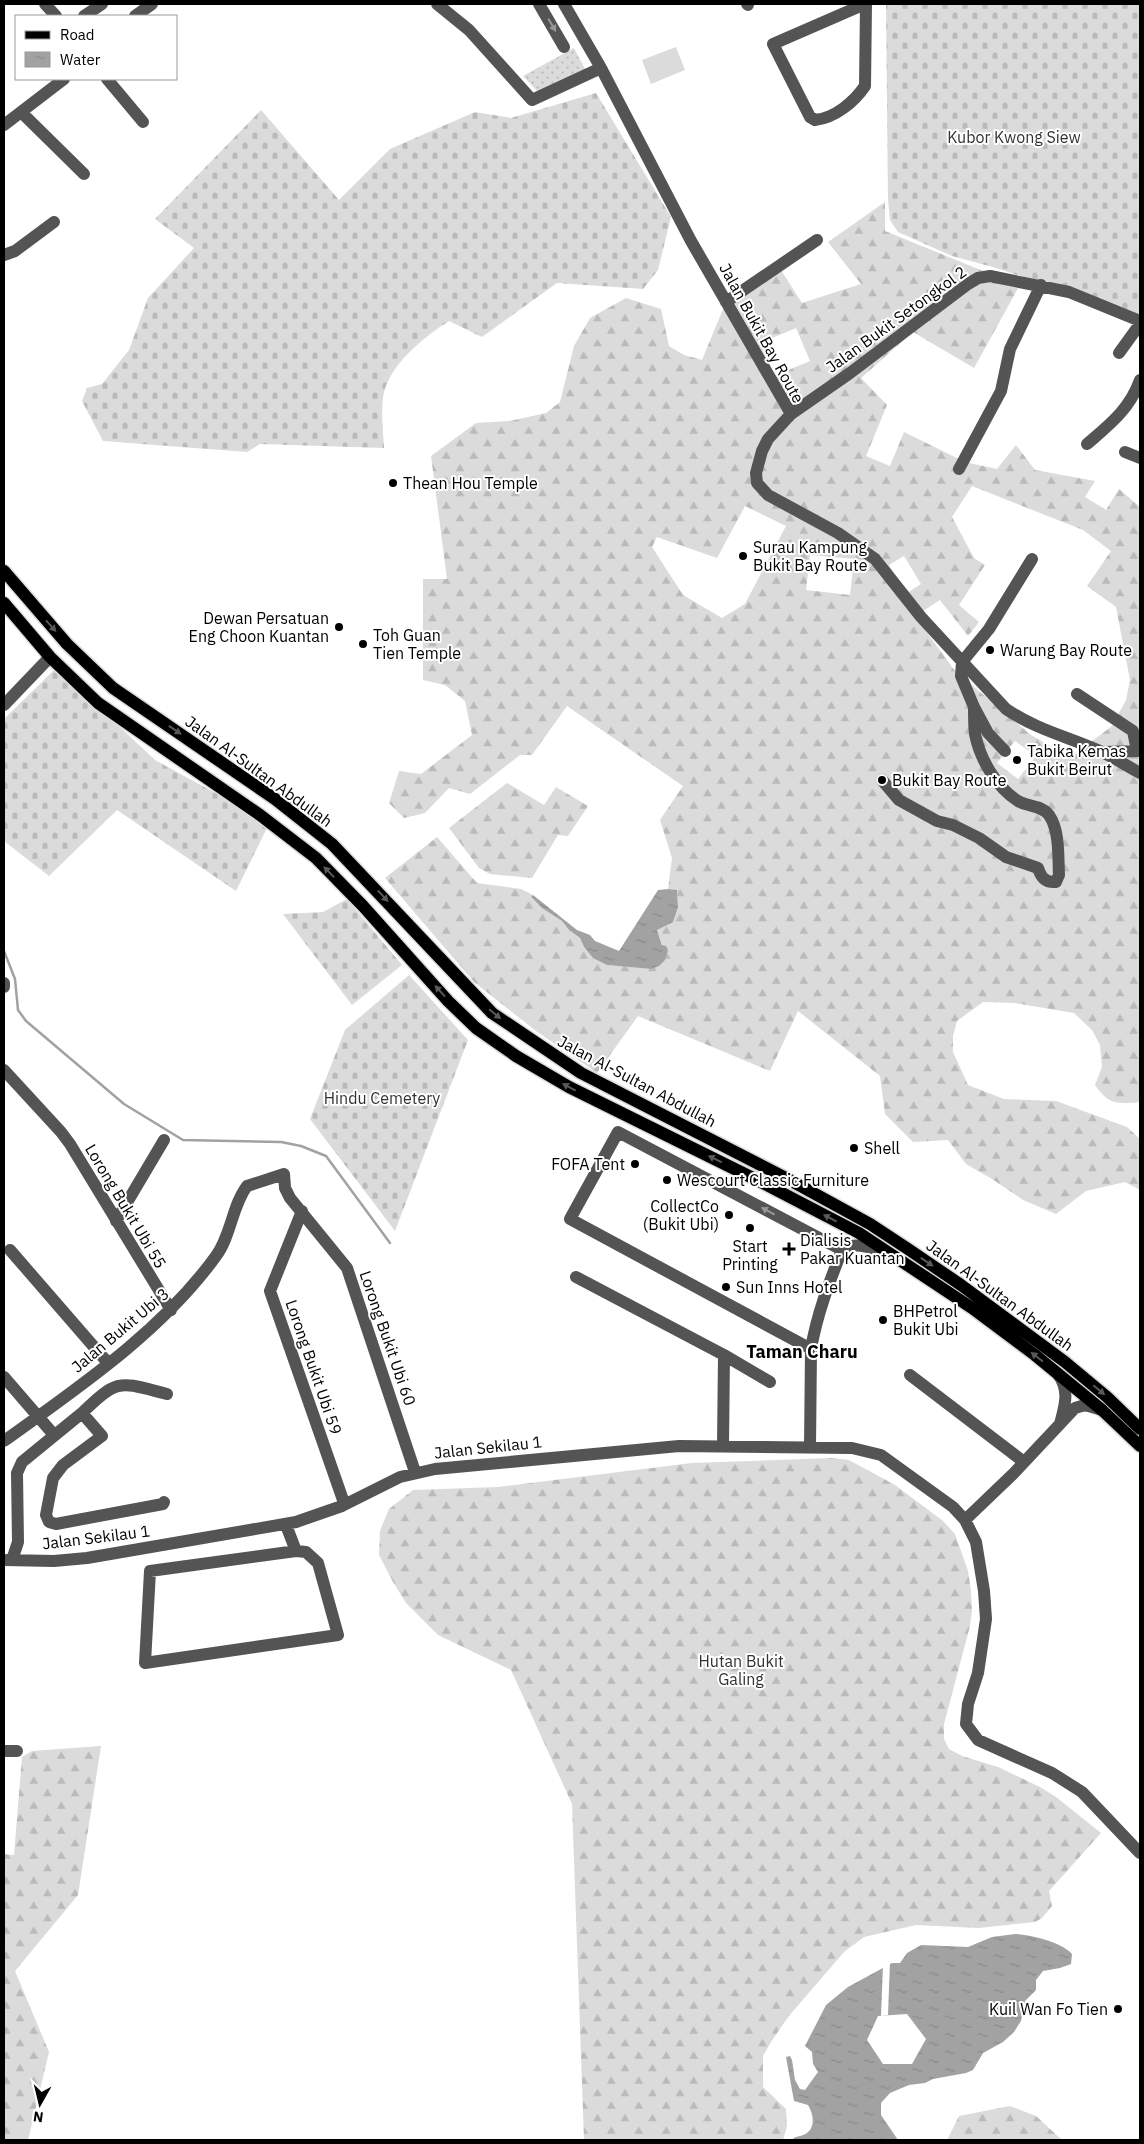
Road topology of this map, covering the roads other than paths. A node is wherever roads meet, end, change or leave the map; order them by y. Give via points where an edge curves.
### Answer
1 (45, 4) edge
2 (102, 4) edge
3 (152, 4) edge
4 (437, 4) edge
5 (539, 4) edge
6 (564, 4) edge
7 (865, 4) edge
8 (55, 15) edge
9 (86, 15) edge
10 (136, 15) edge
11 (564, 47) dead end
12 (601, 68) junction
13 (63, 80) edge
14 (108, 80) edge
15 (20, 112) junction
16 (143, 122) dead end
17 (4, 125) edge
18 (84, 174) dead end
19 (54, 222) dead end
20 (817, 240) dead end
21 (4, 255) edge
22 (1041, 285) junction
23 (726, 302) junction
24 (1140, 323) edge
25 (1119, 353) dead end
26 (1140, 380) edge
27 (791, 414) junction
28 (1087, 444) dead end
29 (1126, 452) dead end
30 (1140, 458) edge
31 (960, 469) dead end
32 (1032, 559) dead end
33 (4, 564) edge
34 (4, 571) edge
35 (18, 590) junction
36 (4, 603) edge
37 (50, 657) junction
38 (962, 662) junction
39 (1077, 694) dead end
40 (4, 705) edge
41 (974, 707) junction
42 (1005, 751) dead end
43 (1138, 751) edge
44 (1103, 752) junction
45 (1140, 772) edge
46 (882, 780) dead end
47 (4, 983) edge
48 (4, 987) edge
49 (4, 1070) edge
50 (164, 1140) dead end
51 (284, 1174) joint
52 (302, 1211) junction
53 (116, 1221) junction
54 (10, 1250) dead end
55 (842, 1250) junction
56 (889, 1254) junction
57 (576, 1277) dead end
58 (171, 1310) junction
59 (811, 1350) junction
60 (724, 1355) junction
61 (108, 1363) junction
62 (1054, 1370) junction
63 (910, 1375) dead end
64 (4, 1376) edge
65 (770, 1382) dead end
66 (167, 1394) dead end
67 (1102, 1410) junction
68 (82, 1413) junction
69 (38, 1416) junction
70 (1060, 1424) junction
71 (1140, 1429) edge
72 (54, 1434) junction
73 (4, 1441) edge
74 (723, 1445) junction
75 (1140, 1446) edge
76 (810, 1447) junction
77 (1024, 1462) junction
78 (415, 1472) junction
79 (164, 1502) dead end
80 (342, 1506) junction
81 (965, 1520) junction
82 (286, 1524) junction
83 (296, 1551) junction
84 (8, 1560) edge
85 (4, 1751) edge
86 (17, 1751) dead end
87 (1140, 1853) edge

1 - 8 street
2 - 9 street
3 - 10 street
4 - 12 street via 469,30 532,100
5 -> 11 street
6 - 12 street, Jalan Bukit Bay Route
7 - 7 street via 773,44 815,120 833,116 858,96 865,86
12 - 23 street, Jalan Bukit Bay Route
13 - 15 street
14 - 16 street
15 - 17 street
15 - 18 street
19 - 21 street via 15,251
20 - 23 street
22 - 24 street, Jalan Bukit Setongkol 2 via 1069,292
22 - 27 street, Jalan Bukit Setongkol 2 via 990,276 978,278
22 - 31 street via 1010,349 1001,391
23 - 27 street, Jalan Bukit Bay Route
24 - 25 street
26 - 28 street via 1136,394 1122,413
27 - 38 street, Jalan Bukit Bay Route via 768,439 762,451 757,483 768,495 838,532 875,559 920,617
29 - 30 street
32 - 38 street via 989,629
33 - 35 street
34 - 35 main road, Jalan Al-Sultan Abdullah
35 -> 71 main road, Jalan Al-Sultan Abdullah via 113,688 275,799 332,844 492,1013 581,1073 870,1224 961,1284 1065,1362
36 - 37 main road, Jalan Al-Sultan Abdullah
37 - 40 street
56 -> 37 main road, Jalan Al-Sultan Abdullah via 759,1181 569,1087 476,1028 316,858 260,815 98,703
38 - 41 street via 961,676
38 - 44 street, Jalan Bukit Bay Route via 1006,709 1020,719
39 - 43 street via 1133,731
41 - 42 street via 988,733
41 - 46 street via 975,734 985,764 1002,788 1019,802 1048,814 1057,832 1059,875 1056,882 1050,883 1041,877 1038,868 1006,857 979,838 937,821 899,800
43 - 44 street
44 - 45 street, Jalan Bukit Bay Route
47 - 48 street
49 - 53 street, Lorong Bukit Ubi 55 via 70,1144
50 - 53 street
51 - 52 street, Lorong Bukit Ubi 60 via 287,1193
51 - 58 street, Jalan Bukit Ubi 3 via 247,1186 217,1255
52 - 78 street, Lorong Bukit Ubi 60 via 350,1274
52 - 80 street, Lorong Bukit Ubi 59 via 270,1291 343,1500
53 - 58 street, Lorong Bukit Ubi 55
54 - 61 street
55 - 56 street via 867,1246
55 - 59 street via 821,1302
55 -> 59 street via 618,1132 570,1219
62 -> 56 main road, Jalan Al-Sultan Abdullah via 972,1308
57 - 60 street
58 - 61 street, Jalan Bukit Ubi 3
59 - 76 street
60 - 65 street
60 - 74 street
61 - 69 street, Jalan Bukit Ubi 3
62 - 67 main road, Jalan Al-Sultan Abdullah
62 - 70 street via 1066,1390
63 - 77 street
64 - 69 street
66 - 68 street via 129,1385 115,1386 102,1393
67 - 70 street via 1080,1406
67 - 75 main road, Jalan Al-Sultan Abdullah
68 - 72 street
68 - 79 street via 102,1436 63,1465 53,1478 46,1515 49,1522 56,1524
69 - 72 street
69 - 73 street, Jalan Bukit Ubi 3
70 - 77 street
72 - 84 street via 22,1462 17,1473 18,1542
74 - 76 street, Jalan Sekilau 1
74 - 78 street, Jalan Sekilau 1 via 620,1451
76 - 81 street, Jalan Sekilau 1 via 852,1448 882,1455 953,1507
77 - 81 street
78 - 80 street, Jalan Sekilau 1 via 391,1480
80 - 82 street, Jalan Sekilau 1
81 - 87 street, Jalan Sekilau 1 via 976,1542 986,1619 966,1724 978,1740 1052,1773 1082,1792
82 - 83 street
82 - 84 street, Jalan Sekilau 1 via 87,1558
83 - 83 street via 150,1571 145,1663 338,1635 318,1563 306,1552
85 - 86 street

